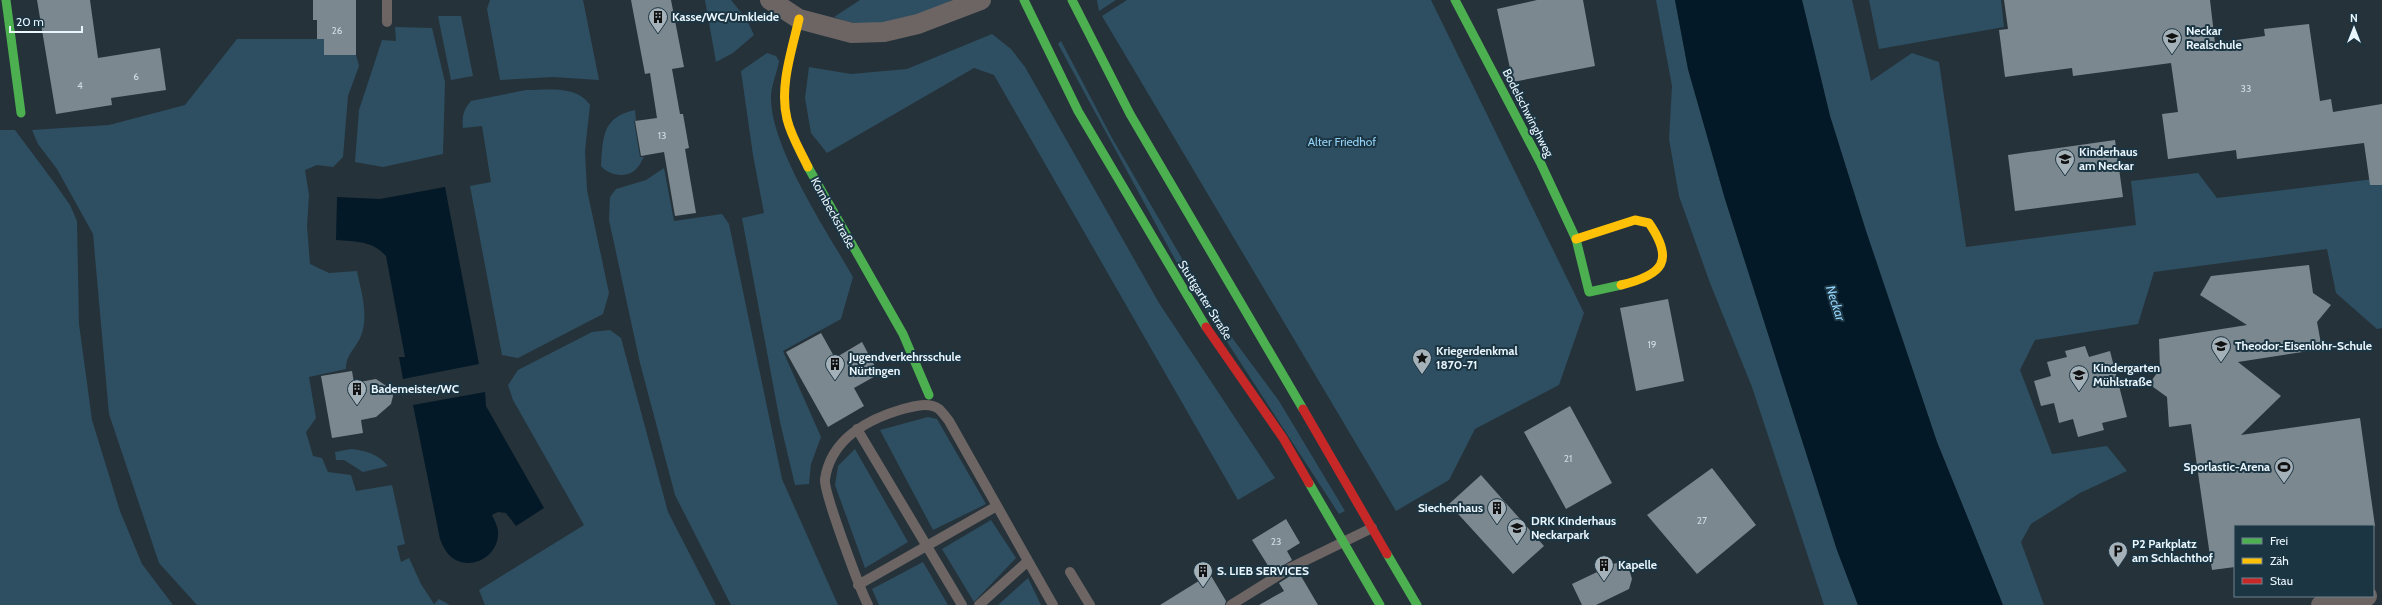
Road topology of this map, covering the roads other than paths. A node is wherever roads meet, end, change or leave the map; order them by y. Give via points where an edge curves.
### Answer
1 (6, 0) edge
2 (387, 0) edge
3 (770, 0) edge
4 (981, 0) edge
5 (1024, 0) edge
6 (1072, 0) edge
7 (1456, 0) edge
8 (799, 19) junction
9 (387, 22) dead end
10 (21, 113) dead end
11 (1576, 239) junction
12 (929, 395) joint
13 (930, 407) junction
14 (857, 429) junction
15 (997, 506) junction
16 (1372, 528) junction
17 (1344, 543) junction
18 (927, 545) junction
19 (1028, 561) junction
20 (1070, 572) dead end
21 (858, 585) junction
22 (2362, 597) edge
23 (868, 605) edge
24 (962, 605) edge
25 (979, 605) edge
26 (1053, 605) edge
27 (1090, 605) edge
28 (1231, 605) edge
29 (1380, 605) edge
30 (1417, 605) edge
31 (2321, 605) edge

1 - 10 main road
2 - 9 lane
3 - 8 street
4 - 8 street via 918,24 884,32 852,33
5 - 17 main road, Stuttgarter Straße via 1078,110 1162,255 1208,330 1283,438
6 - 16 main road via 1130,114
7 - 11 main road, Bodelschwinghweg via 1541,164
8 - 12 main road, Kornbeckstraße via 788,70 786,116 813,178 904,336 919,366
11 - 11 main road, Bodelschwinghweg via 1589,292 1646,278 1660,267 1664,256 1662,243 1649,223 1635,220
12 - 13 lane
13 - 14 lane via 918,404 886,414
13 - 15 lane via 938,408 949,421
14 - 18 lane
14 - 21 lane via 830,458 824,481
15 - 18 lane
15 - 19 lane
16 - 17 lane
16 - 30 main road
17 - 28 lane via 1290,568
17 - 29 main road, Stuttgarter Straße
18 - 21 lane
18 - 24 lane
19 - 25 lane
19 - 26 lane
20 - 27 lane
21 - 23 lane
22 - 31 street

